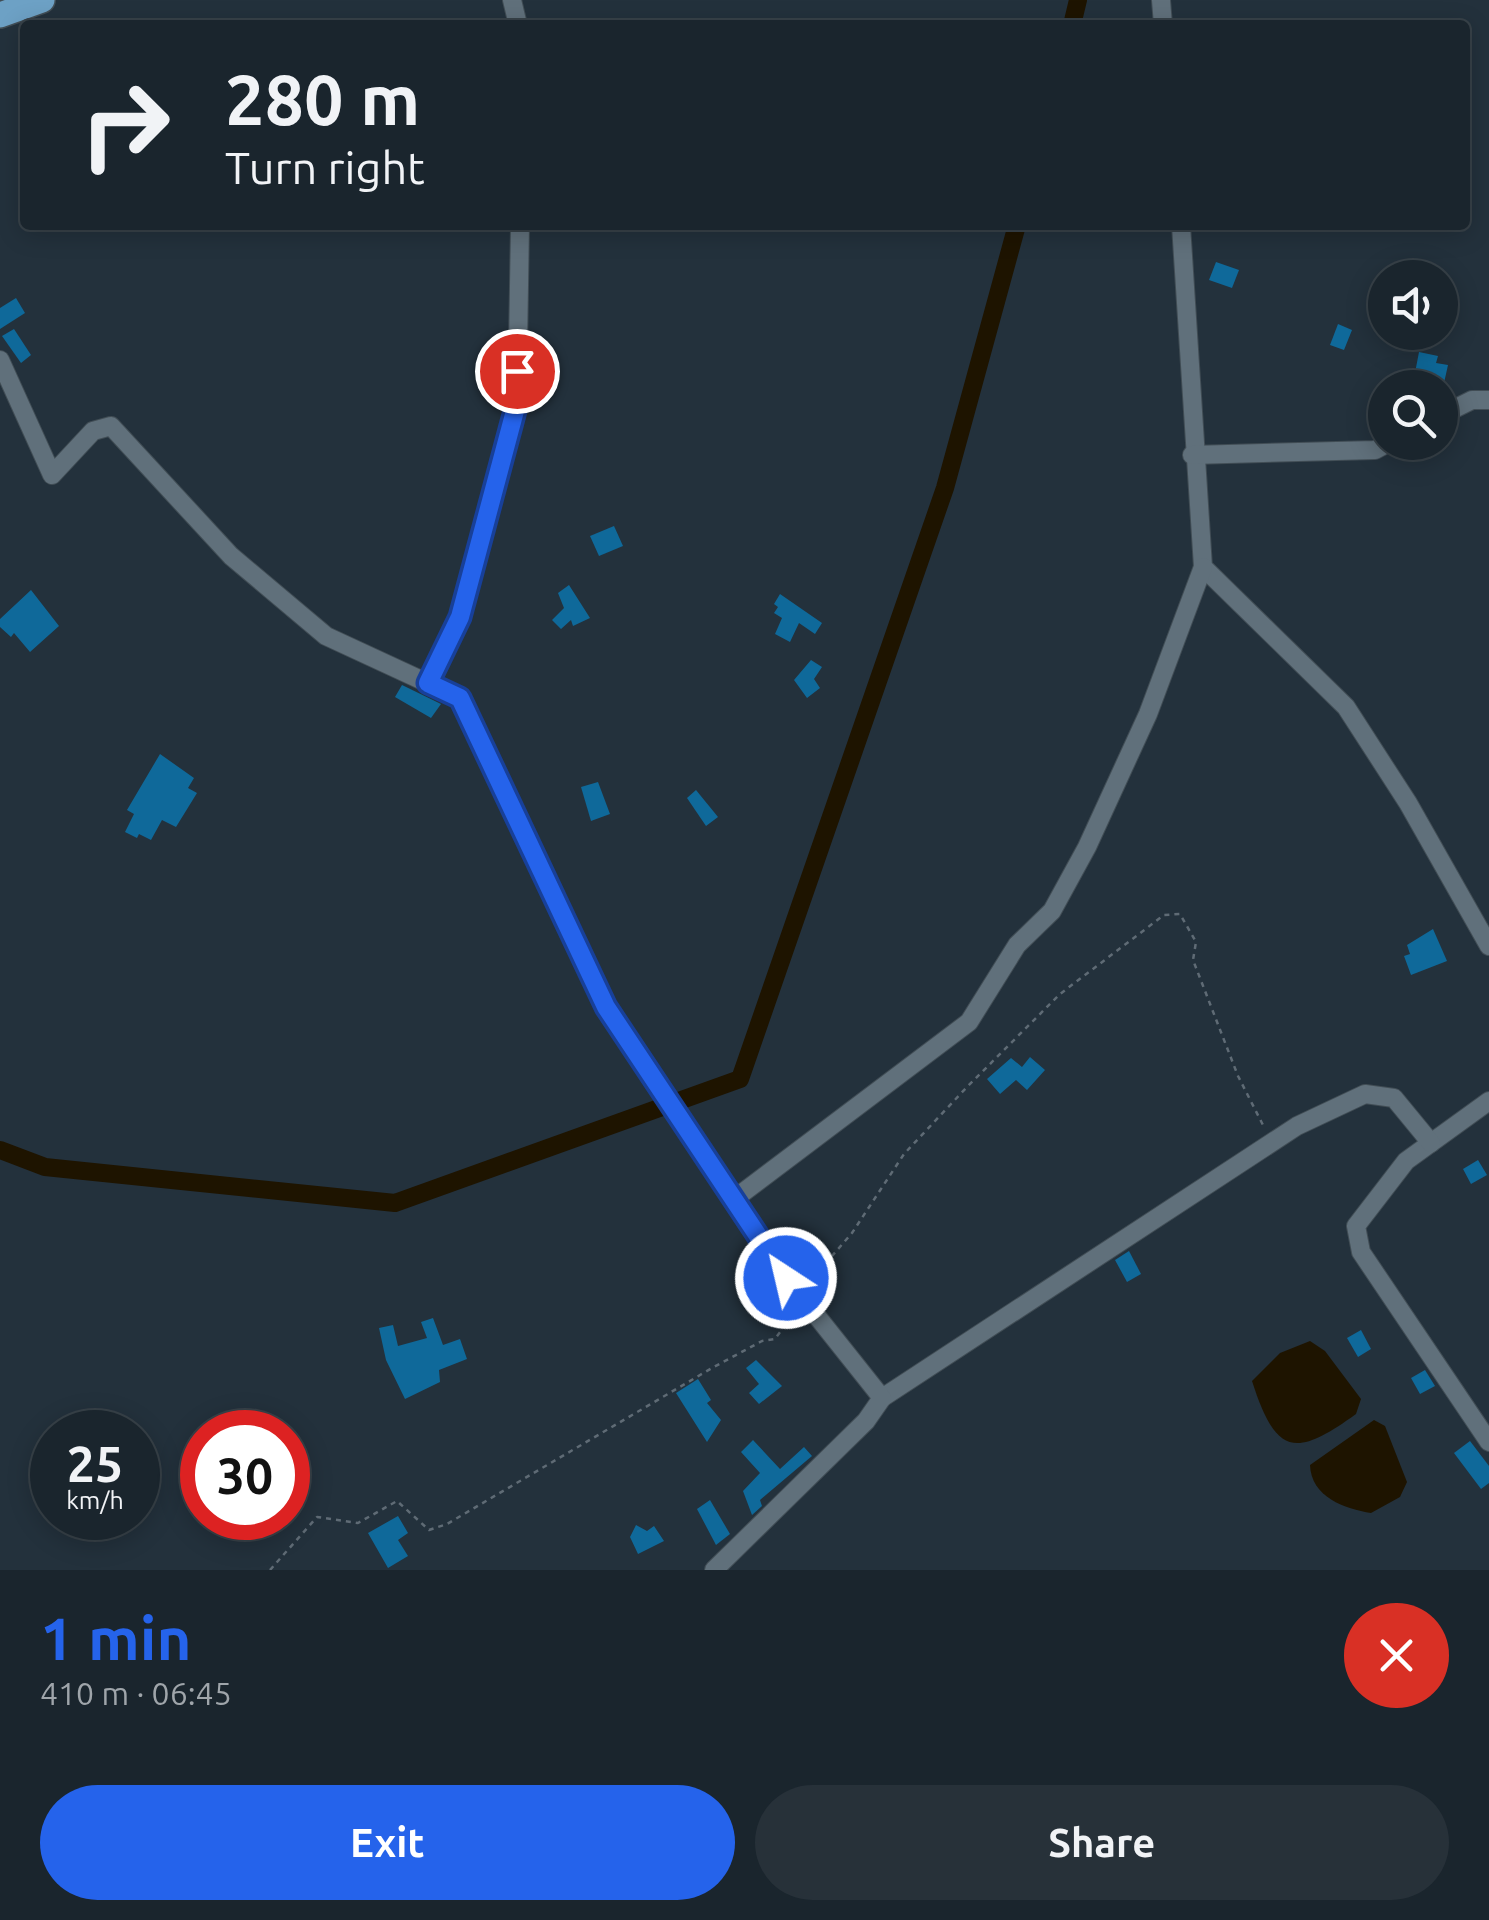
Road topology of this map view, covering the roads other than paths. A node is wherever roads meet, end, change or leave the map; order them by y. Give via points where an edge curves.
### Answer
1 (42, 0) edge
2 (0, 16) edge
3 (520, 230) edge
4 (1180, 230) edge
5 (0, 360) edge
6 (1489, 400) edge
7 (1458, 407) edge
8 (1368, 450) edge
9 (1192, 454) junction
10 (1203, 566) junction
11 (428, 683) junction
12 (1489, 946) edge
13 (1489, 1101) edge
14 (1431, 1143) junction
15 (733, 1200) junction
16 (882, 1398) junction
17 (1489, 1442) edge
18 (714, 1570) edge

1 - 2 main road
3 - 11 street via 516,407 460,617
4 - 9 street
5 - 11 street via 52,475 93,431 111,426 231,556 326,636
6 - 7 street
8 - 9 street
9 - 10 street
10 - 12 street via 1346,707
10 - 15 street via 1148,714 1052,911 1017,945 968,1022
11 - 15 street via 460,698 606,1007
13 - 14 street
14 - 16 street via 1394,1098 1364,1094 1272,1143
14 - 17 street via 1406,1162 1356,1226 1361,1252
15 - 16 street
16 - 18 street

